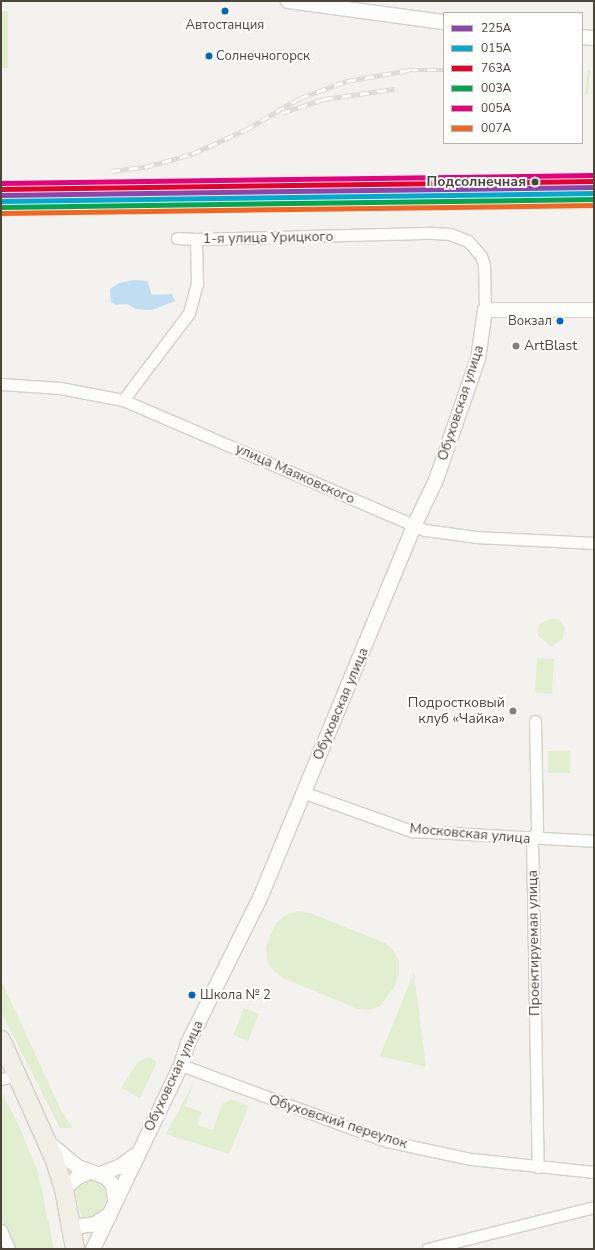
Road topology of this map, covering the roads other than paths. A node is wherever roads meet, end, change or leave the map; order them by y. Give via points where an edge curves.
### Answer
1 (288, 1) edge
2 (443, 22) edge
3 (583, 37) edge
4 (594, 38) edge
5 (177, 238) dead end
6 (196, 239) junction
7 (473, 245) joint
8 (485, 310) junction
9 (594, 310) edge
10 (1, 384) edge
11 (123, 400) junction
12 (414, 526) junction
13 (594, 543) edge
14 (535, 720) dead end
15 (305, 793) junction
16 (532, 839) junction
17 (594, 841) edge
18 (1, 1040) edge
19 (181, 1065) junction
20 (19, 1075) junction
21 (1, 1079) edge
22 (48, 1142) junction
23 (140, 1149) junction
24 (538, 1166) junction
25 (594, 1172) edge
26 (95, 1173) junction
27 (64, 1189) junction
28 (115, 1199) junction
29 (594, 1207) edge
30 (109, 1214) junction
31 (72, 1228) junction
32 (1, 1230) edge
33 (8, 1249) edge
34 (75, 1249) edge
35 (93, 1249) edge
36 (427, 1249) edge

1 - 2 street
3 - 4 street
5 - 6 street
6 - 7 street, 1-я улица Урицкого via 266,239 433,232 450,234
6 - 11 street, 1-я улица Урицкого via 197,284 189,313
7 - 8 street, Обуховская улица via 484,265
8 - 9 street
8 - 12 street, Обуховская улица via 478,359 436,480
10 - 11 street, улица Маяковского via 60,388
11 - 12 street, улица Маяковского
12 - 13 street, улица Маяковского via 425,530 476,537
12 - 15 street, Обуховская улица
14 - 16 street, Проектируемая улица via 537,830
15 - 16 street, Московская улица via 412,831
15 - 19 street, Обуховская улица via 260,898 188,1043
16 - 17 street, Московская улица
16 - 24 street, Проектируемая улица
18 - 20 main road
19 - 23 street, Обуховская улица
19 - 24 street, Обуховский переулок via 387,1141 471,1159
20 - 21 street
20 - 22 main road
22 - 26 street via 73,1164
22 - 27 main road
23 - 26 street via 121,1166
23 - 28 street, Обуховская улица
24 - 25 street, Обуховский переулок
26 - 27 street via 78,1177
26 - 28 street via 113,1185
27 - 31 main road
28 - 30 street
29 - 36 street
30 - 31 street via 95,1224
30 - 35 street
31 - 34 main road
32 - 33 street

